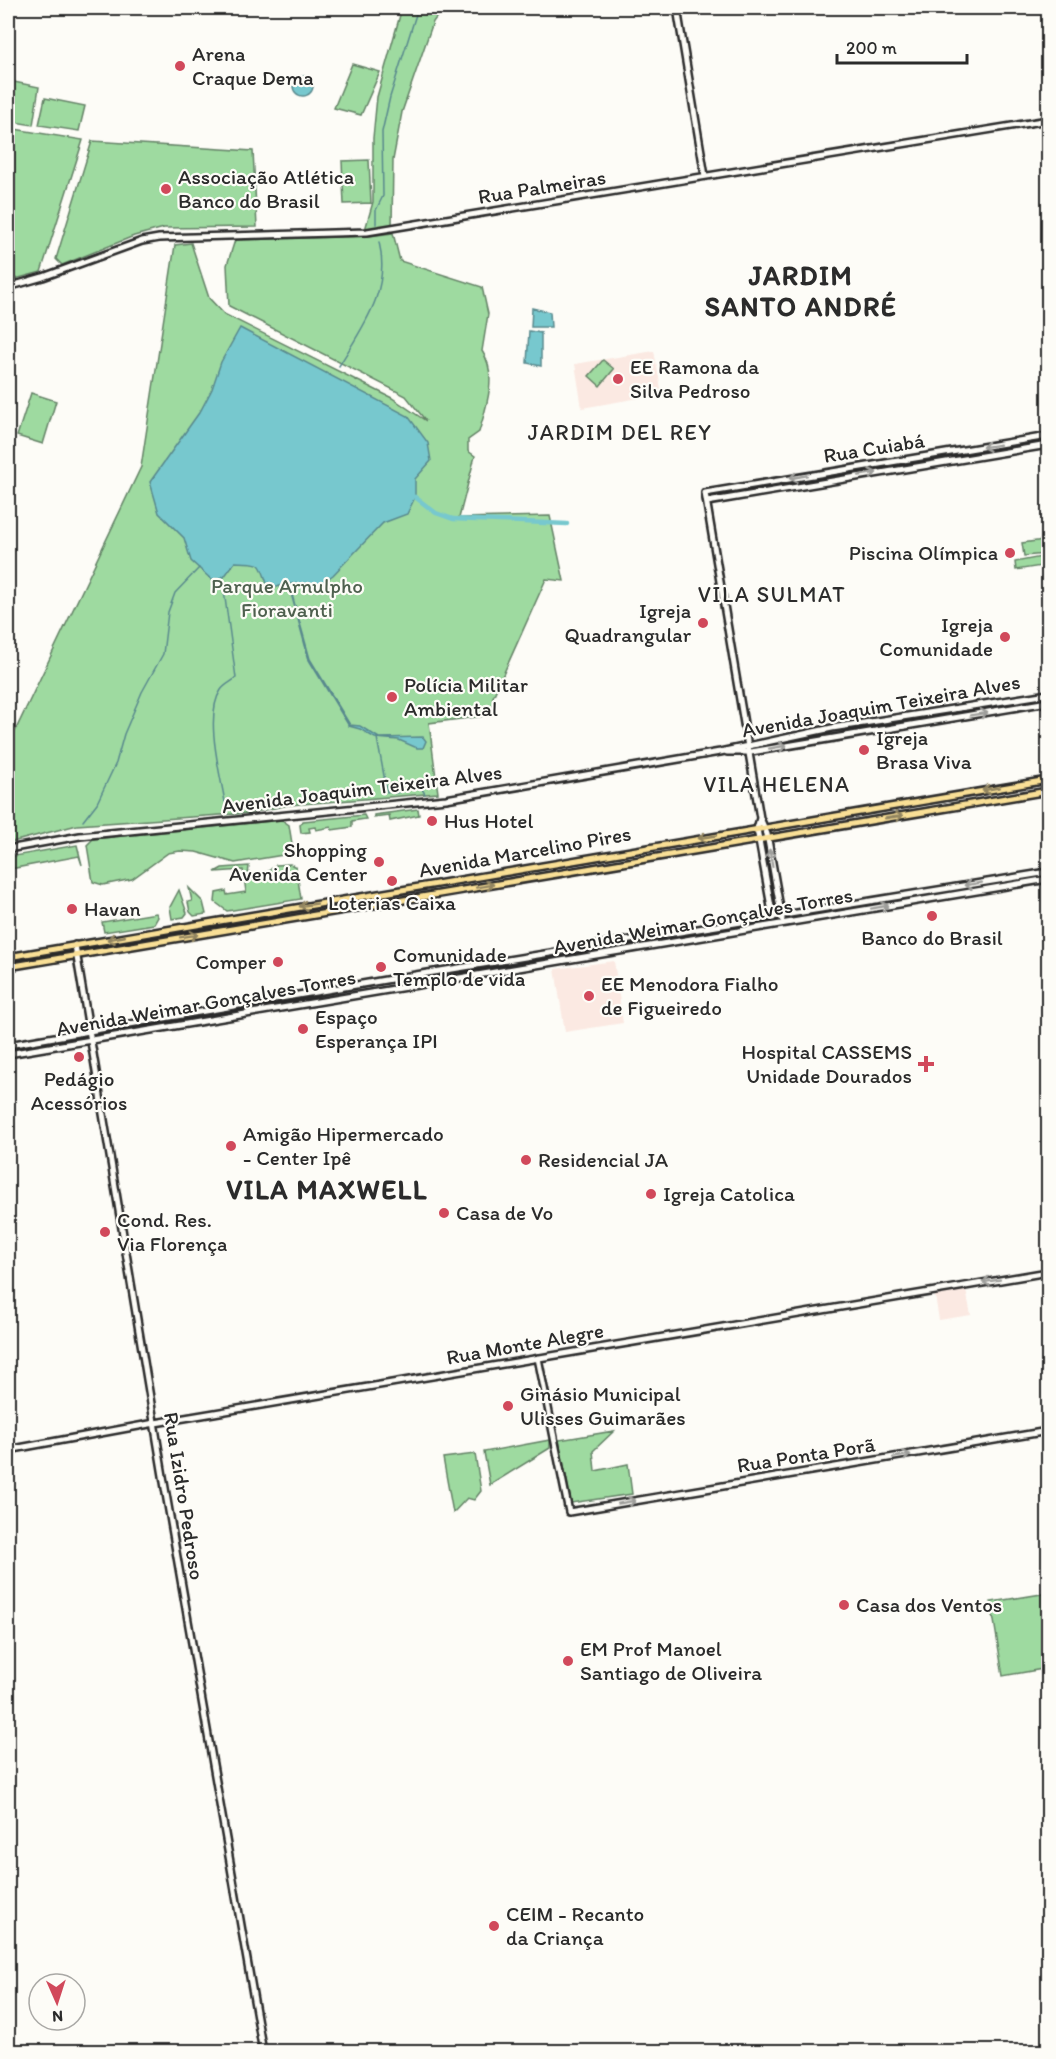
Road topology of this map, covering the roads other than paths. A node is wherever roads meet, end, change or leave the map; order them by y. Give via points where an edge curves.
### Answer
1 (677, 8) edge
2 (1048, 120) edge
3 (705, 176) junction
4 (8, 287) edge
5 (1048, 436) edge
6 (1048, 445) edge
7 (707, 502) junction
8 (1048, 694) edge
9 (1048, 702) edge
10 (749, 744) junction
11 (720, 752) junction
12 (751, 752) junction
13 (1048, 780) edge
14 (1048, 791) edge
15 (760, 818) junction
16 (765, 827) junction
17 (757, 828) junction
18 (768, 839) junction
19 (759, 840) junction
20 (8, 849) edge
21 (606, 854) junction
22 (607, 865) junction
23 (532, 867) junction
24 (1048, 872) edge
25 (775, 877) junction
26 (534, 878) junction
27 (766, 879) junction
28 (1048, 879) edge
29 (782, 916) junction
30 (772, 917) junction
31 (230, 918) junction
32 (783, 924) junction
33 (774, 926) junction
34 (231, 929) junction
35 (75, 945) junction
36 (76, 955) junction
37 (8, 957) edge
38 (8, 967) edge
39 (88, 1030) junction
40 (90, 1039) junction
41 (8, 1045) edge
42 (8, 1054) edge
43 (1048, 1272) edge
44 (538, 1358) junction
45 (155, 1423) junction
46 (1048, 1431) edge
47 (8, 1450) edge
48 (263, 2052) edge

1 - 3 street
2 - 3 street, Rua Palmeiras
3 - 4 street, Rua Palmeiras via 367,232 159,238
5 -> 7 street, Rua Cuiabá via 705,493
7 -> 6 street, Rua Cuiabá
7 - 10 street
8 - 10 street, Avenida Joaquim Teixeira Alves
12 -> 9 street, Avenida Joaquim Teixeira Alves
10 - 11 street, Avenida Joaquim Teixeira Alves
10 - 12 street
11 - 12 street, Avenida Joaquim Teixeira Alves
11 - 20 street, Avenida Joaquim Teixeira Alves via 422,802 80,836
12 - 15 street
13 -> 16 main road, Avenida Marcelino Pires
18 -> 14 main road, Avenida Marcelino Pires
15 - 16 street
15 - 17 street
16 - 17 main road, Avenida Marcelino Pires
16 - 18 street
17 - 19 street
17 -> 21 main road, Avenida Marcelino Pires
18 - 19 main road, Avenida Marcelino Pires
25 -> 18 street
19 - 22 main road, Avenida Marcelino Pires
19 - 27 street
21 - 22 main road
21 - 23 main road, Avenida Marcelino Pires
22 - 26 main road, Avenida Marcelino Pires
23 - 26 main road
23 -> 31 main road, Avenida Marcelino Pires
24 -> 29 street, Avenida Weimar Gonçalves Torres
25 - 27 street
25 - 29 street
34 -> 26 main road, Avenida Marcelino Pires
27 - 30 street
32 -> 28 street, Avenida Weimar Gonçalves Torres
29 - 30 street, Avenida Weimar Gonçalves Torres
29 - 32 street
30 - 33 street
30 - 39 street, Avenida Weimar Gonçalves Torres
31 - 34 main road
31 -> 35 main road, Avenida Marcelino Pires
32 - 33 street, Avenida Weimar Gonçalves Torres
33 - 40 street, Avenida Weimar Gonçalves Torres
36 -> 34 main road, Avenida Marcelino Pires
35 - 36 street, Rua Izidro Pedroso
35 - 37 main road, Avenida Marcelino Pires
36 - 38 main road, Avenida Marcelino Pires
36 - 39 street, Rua Izidro Pedroso
39 - 40 street, Rua Izidro Pedroso
39 - 41 street, Avenida Weimar Gonçalves Torres
40 - 42 street, Avenida Weimar Gonçalves Torres
40 - 45 street, Rua Izidro Pedroso
43 -> 44 street, Rua Monte Alegre
44 - 45 street, Rua Monte Alegre
44 -> 46 street, Rua Ponta Porã via 569,1512
45 - 47 street, Rua Monte Alegre
45 - 48 street, Rua Izidro Pedroso

